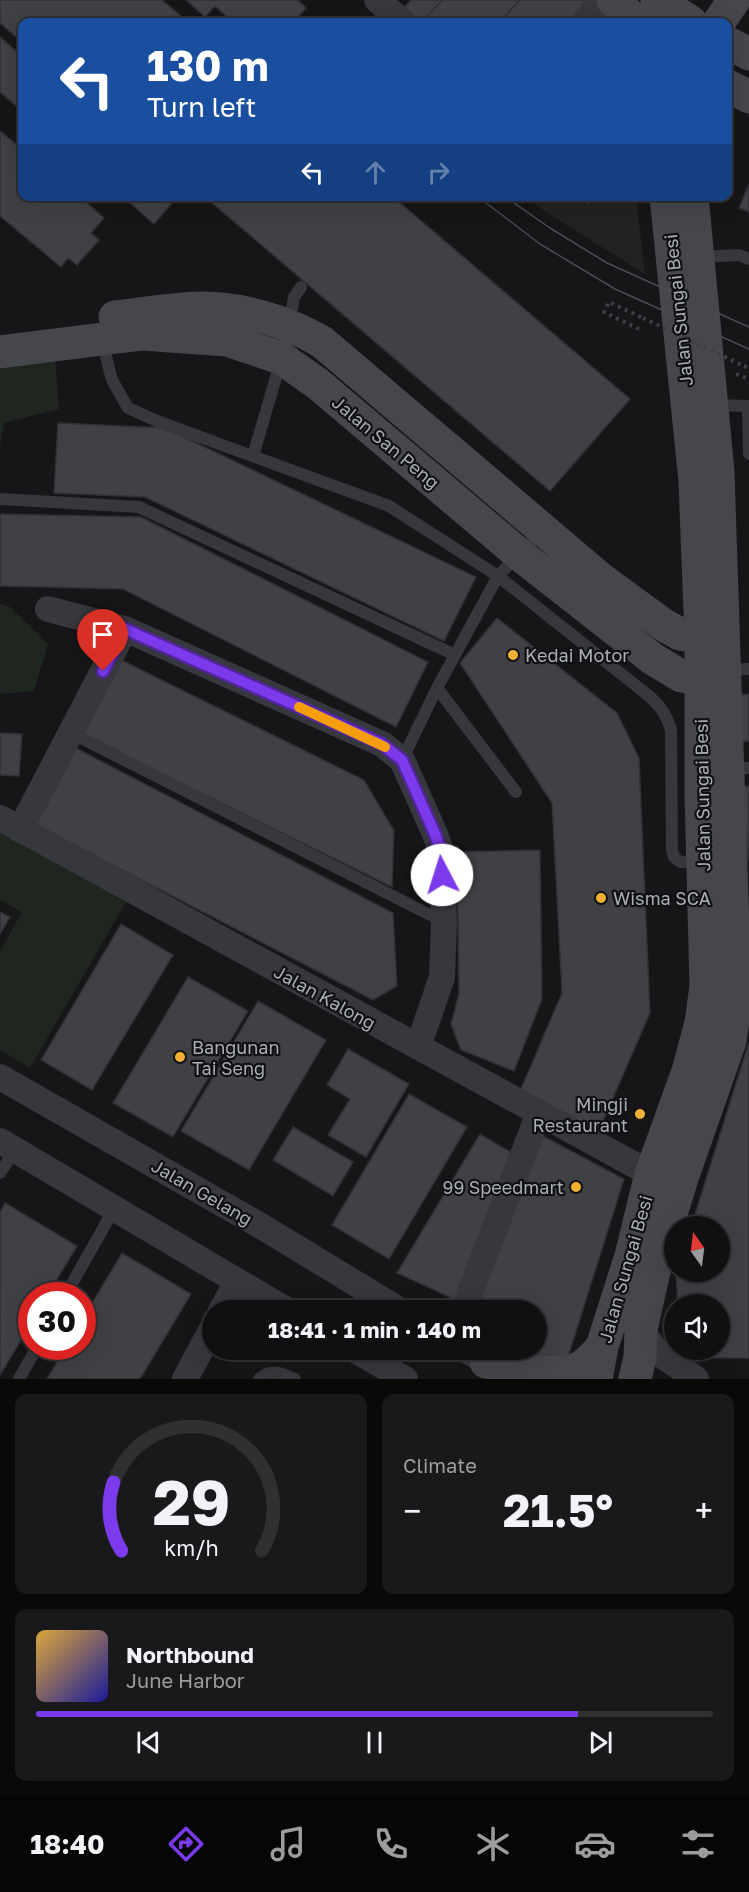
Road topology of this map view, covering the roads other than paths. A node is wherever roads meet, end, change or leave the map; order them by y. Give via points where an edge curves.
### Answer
1 (377, 0) edge
2 (602, 0) edge
3 (613, 0) edge
4 (734, 0) edge
5 (398, 18) edge
6 (587, 18) edge
7 (633, 18) edge
8 (722, 18) edge
9 (732, 45) edge
10 (749, 54) edge
11 (732, 88) edge
12 (749, 97) edge
13 (668, 201) edge
14 (691, 201) edge
15 (685, 258) junction
16 (749, 259) edge
17 (301, 287) dead end
18 (0, 330) edge
19 (102, 340) junction
20 (285, 342) junction
21 (0, 352) edge
22 (713, 405) junction
23 (748, 406) edge
24 (749, 454) edge
25 (253, 456) junction
26 (0, 499) edge
27 (543, 530) junction
28 (509, 566) junction
29 (48, 609) dead end
30 (125, 629) junction
31 (712, 638) junction
32 (455, 655) junction
33 (724, 675) edge
34 (437, 688) junction
35 (71, 733) junction
36 (402, 760) junction
37 (738, 769) edge
38 (516, 792) dead end
39 (10, 824) edge
40 (725, 858) junction
41 (444, 922) junction
42 (742, 958) edge
43 (418, 1047) junction
44 (0, 1077) edge
45 (539, 1113) junction
46 (7, 1146) edge
47 (0, 1173) edge
48 (651, 1174) junction
49 (114, 1209) junction
50 (73, 1282) edge
51 (237, 1282) junction
52 (227, 1300) edge
53 (269, 1300) edge
54 (383, 1300) edge
55 (467, 1300) edge
56 (641, 1329) junction
57 (202, 1347) edge
58 (602, 1347) junction
59 (30, 1360) edge
60 (370, 1360) edge
61 (483, 1360) edge
62 (492, 1360) edge
63 (393, 1376) edge
64 (19, 1379) edge
65 (185, 1379) edge
66 (258, 1379) edge
67 (295, 1379) edge
68 (516, 1379) edge
69 (596, 1379) edge
70 (624, 1379) edge
71 (635, 1379) edge
72 (696, 1379) edge

1 - 5 street
2 - 6 street
3 - 7 street
4 - 8 street
9 - 10 street
11 - 12 street
13 - 15 street, Jalan Sungai Besi
14 - 15 street, Jalan Sungai Besi
15 - 16 lane via 739,255
15 - 22 street, Jalan Sungai Besi
15 - 31 street, Jalan Sungai Besi via 695,481
17 - 20 lane via 294,297
18 - 20 street, Jalan San Peng via 201,308 248,314
19 - 20 street, Jalan San Peng via 142,334
19 - 21 street, Jalan San Peng
19 - 25 lane via 112,380 128,408
20 - 25 lane
20 - 27 street, Jalan San Peng via 305,332 322,342
20 - 28 street, Jalan San Peng via 318,384
22 - 23 lane
22 - 31 street, Jalan Sungai Besi via 718,472
23 - 24 lane
25 - 28 lane via 389,506
26 - 32 lane via 139,507
27 - 28 lane
27 - 31 street, Jalan San Peng via 664,625 680,634
28 - 32 lane
28 - 33 street, Jalan San Peng via 681,676
28 - 40 lane via 668,718 672,740 674,857 680,862
29 - 30 street
30 - 35 street
30 - 36 street via 382,744
31 - 33 street, Jalan Sungai Besi
32 - 34 lane
33 - 37 street, Jalan Sungai Besi
33 - 40 street, Jalan Sungai Besi
34 - 36 lane
34 - 38 lane
35 - 39 street
35 - 41 lane
36 - 41 street via 441,851
37 - 40 street, Jalan Sungai Besi
39 - 43 street, Jalan Kalong
40 - 42 street, Jalan Sungai Besi
40 - 48 street, Jalan Sungai Besi via 701,1023
41 - 43 street via 442,977
42 - 56 street, Jalan Sungai Besi via 730,1041 656,1263
43 - 45 street, Jalan Kalong
44 - 54 street, Jalan Gelang
45 - 48 street, Jalan Kalong
45 - 55 street
46 - 47 lane
46 - 49 street
48 - 58 street, Jalan Sungai Besi via 631,1256
49 - 50 lane
49 - 51 street
51 - 52 street
51 - 53 street
56 - 70 street
56 - 71 street, Jalan Sungai Besi
56 - 72 street via 656,1351
57 - 65 street
58 - 62 street via 579,1368 558,1372 538,1372
58 - 69 street, Jalan Sungai Besi
59 - 64 lane
60 - 63 street
61 - 68 street
66 - 67 lane via 280,1372

